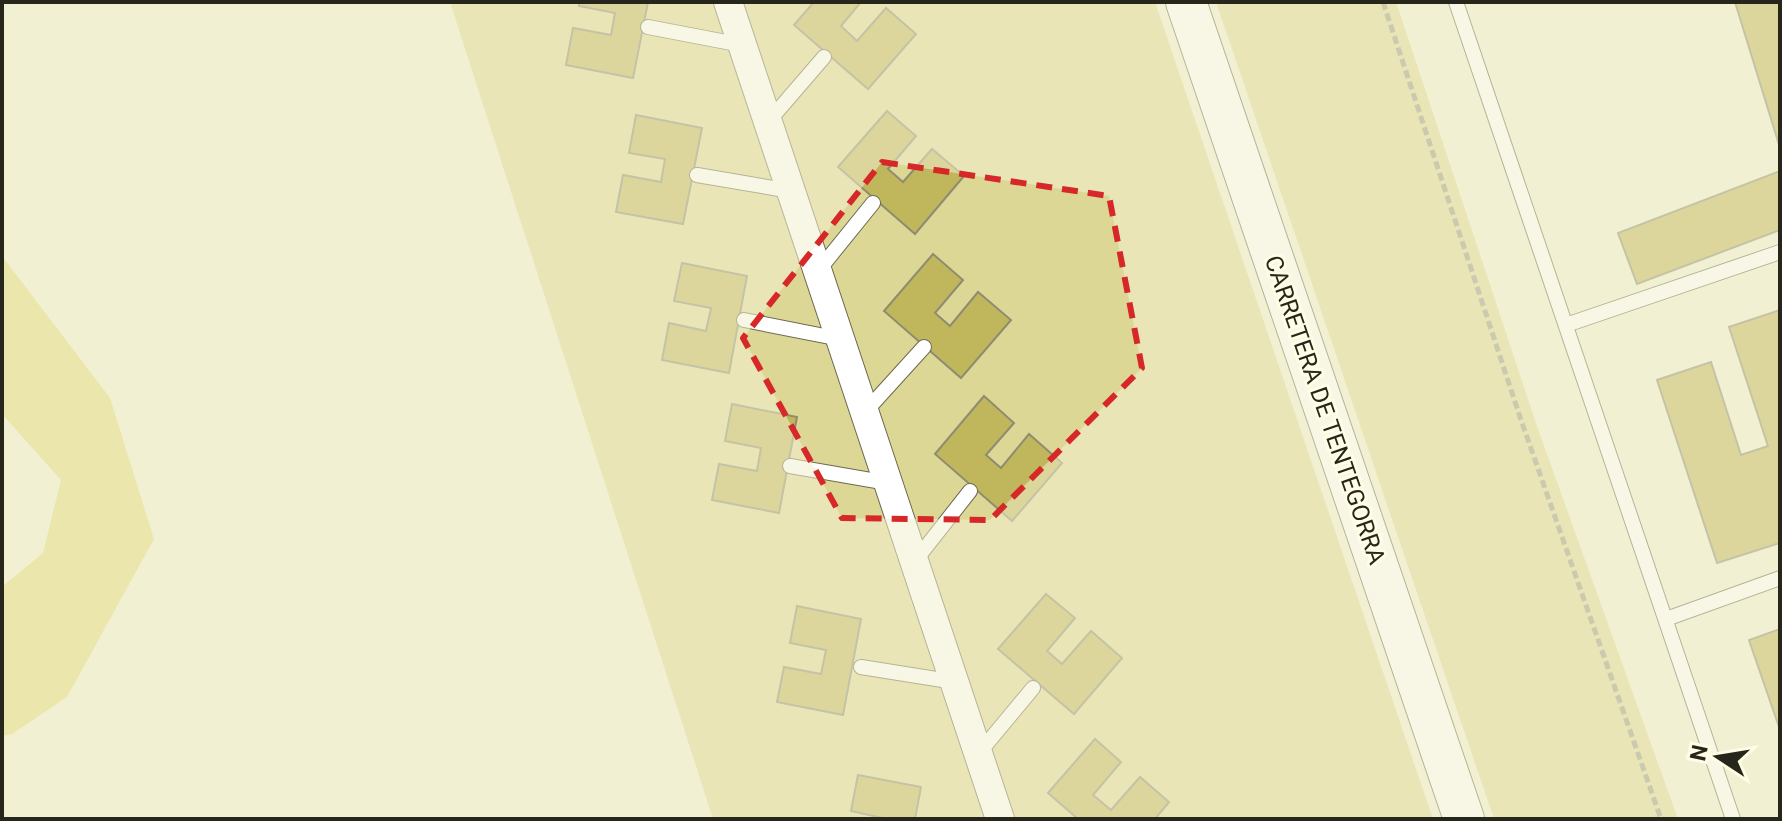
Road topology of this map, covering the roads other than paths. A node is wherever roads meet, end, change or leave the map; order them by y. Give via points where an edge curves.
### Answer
1 (728, 2) edge
2 (1186, 2) edge
3 (1456, 2) edge
4 (648, 27) dead end
5 (742, 45) junction
6 (824, 57) dead end
7 (768, 122) junction
8 (697, 175) dead end
9 (791, 191) junction
10 (873, 203) dead end
11 (1780, 252) edge
12 (818, 271) junction
13 (744, 320) dead end
14 (1566, 325) junction
15 (840, 339) junction
16 (924, 347) dead end
17 (865, 412) junction
18 (790, 466) dead end
19 (889, 483) junction
20 (970, 491) dead end
21 (915, 561) junction
22 (1780, 578) edge
23 (1666, 619) junction
24 (861, 667) dead end
25 (955, 682) junction
26 (1033, 688) dead end
27 (979, 753) junction
28 (1000, 819) edge
29 (1464, 819) edge
30 (1733, 819) edge

1 - 5 street
2 - 29 main road, CARRETERA DE TENTEGORRA
3 - 14 lane
4 - 5 lane
5 - 7 street
6 - 7 lane
7 - 9 street
8 - 9 lane
9 - 12 street
10 - 12 lane
11 - 14 lane
12 - 15 street
13 - 15 lane
14 - 23 lane
15 - 17 street
16 - 17 lane
17 - 19 street
18 - 19 lane
19 - 21 street
20 - 21 lane
21 - 25 street
22 - 23 lane
23 - 30 lane
24 - 25 lane
25 - 27 street
26 - 27 lane
27 - 28 street

